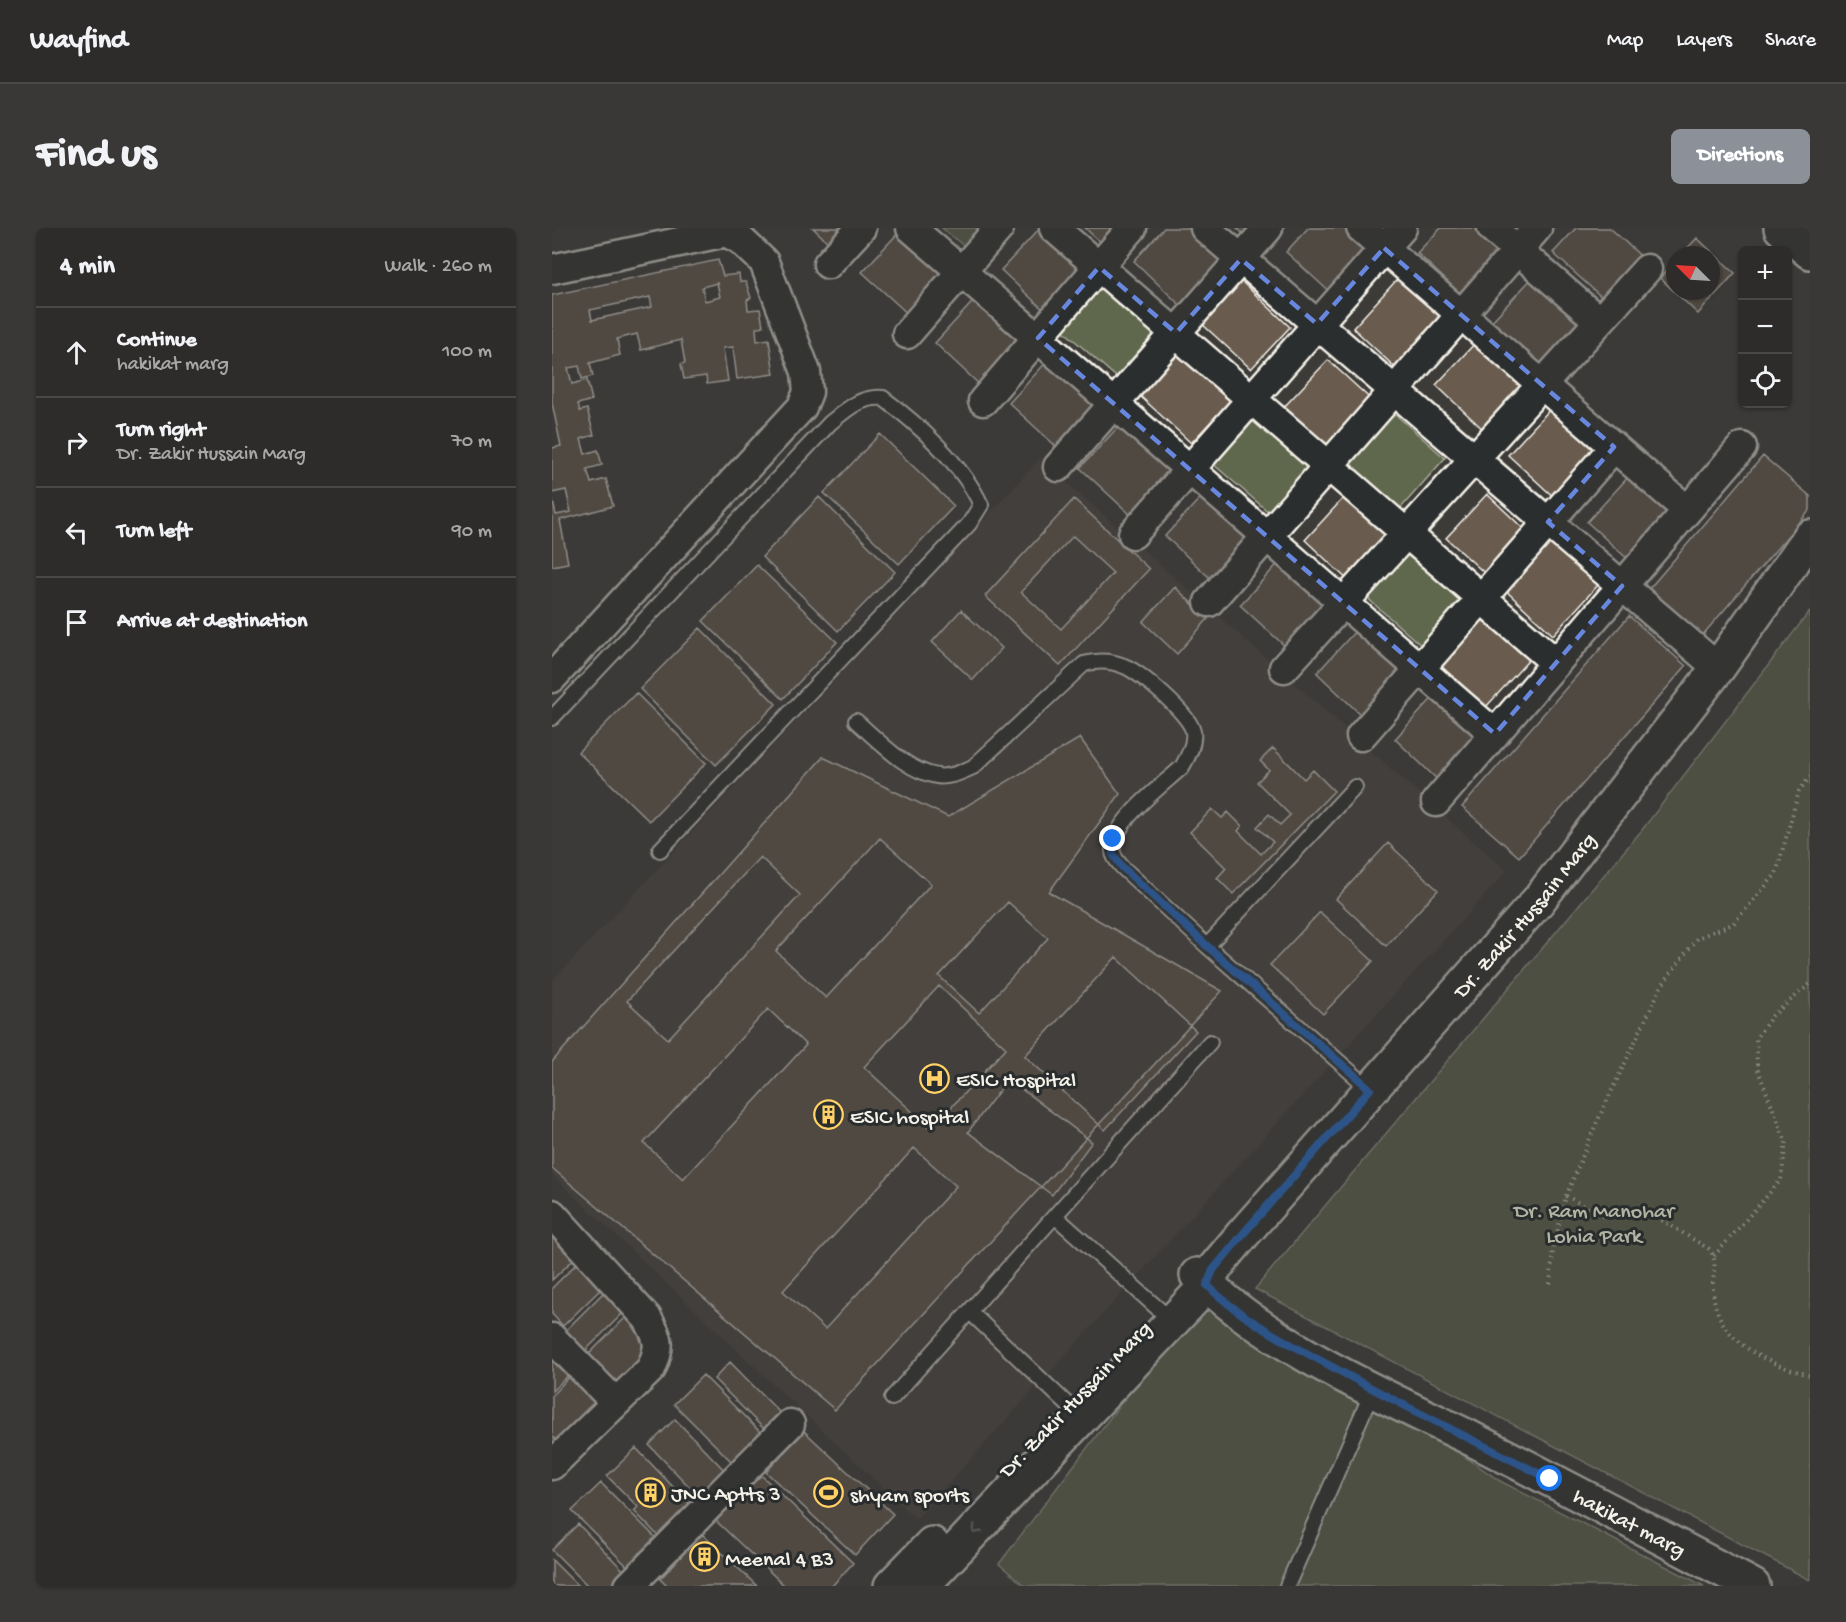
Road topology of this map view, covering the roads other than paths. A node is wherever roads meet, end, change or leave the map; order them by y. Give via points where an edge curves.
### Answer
1 (861, 228) edge
2 (911, 228) edge
3 (999, 228) edge
4 (1054, 228) edge
5 (1132, 228) edge
6 (1205, 228) edge
7 (1268, 228) edge
8 (1361, 228) edge
9 (1492, 228) edge
10 (1537, 228) edge
11 (1781, 228) edge
12 (1393, 238) edge
13 (1517, 250) junction
14 (1810, 252) edge
15 (1241, 259) junction
16 (828, 264) dead end
17 (1099, 267) junction
18 (552, 269) edge
19 (1647, 269) dead end
20 (961, 272) junction
21 (1461, 314) junction
22 (1599, 321) junction
23 (1317, 324) junction
24 (1176, 333) junction
25 (907, 334) dead end
26 (1038, 338) junction
27 (1542, 385) junction
28 (1394, 390) junction
29 (1251, 399) junction
30 (983, 401) dead end
31 (1114, 404) junction
32 (1614, 447) junction
33 (1742, 447) dead end
34 (1474, 459) junction
35 (1328, 465) junction
36 (1058, 467) dead end
37 (1190, 470) junction
38 (1687, 510) junction
39 (1548, 522) junction
40 (1406, 533) junction
41 (1133, 534) dead end
42 (1267, 536) junction
43 (1810, 537) edge
44 (1622, 586) junction
45 (1481, 598) junction
46 (1209, 602) dead end
47 (1343, 603) junction
48 (1556, 663) junction
49 (1284, 668) dead end
50 (1718, 668) junction
51 (1419, 669) junction
52 (552, 678) edge
53 (552, 718) edge
54 (856, 722) dead end
55 (1495, 734) junction
56 (1360, 736) dead end
57 (1355, 787) dead end
58 (1436, 802) dead end
59 (660, 850) dead end
60 (1207, 946) junction
61 (1210, 1042) dead end
62 (1370, 1089) junction
63 (552, 1214) edge
64 (1056, 1217) junction
65 (1210, 1283) junction
66 (970, 1312) junction
67 (1166, 1316) junction
68 (552, 1338) edge
69 (1373, 1390) junction
70 (892, 1398) dead end
71 (615, 1402) junction
72 (1068, 1405) junction
73 (790, 1424) dead end
74 (552, 1465) edge
75 (629, 1586) edge
76 (891, 1586) edge
77 (922, 1586) edge
78 (1287, 1586) edge
79 (1753, 1586) edge

1 - 16 street
2 - 20 street
3 - 20 street
4 - 17 street
5 - 17 street
6 - 15 street
7 - 15 street
8 - 12 street
9 - 13 street
10 - 13 street
11 - 14 street
12 - 21 street
12 - 23 street
13 - 21 street
13 - 22 street
15 - 23 street
15 - 24 street
17 - 24 street
17 - 26 street
18 - 52 street via 726,232 741,240 764,262 806,372 808,392 802,407
19 - 22 street
20 - 25 street
20 - 26 street
21 - 27 street
21 - 28 street
22 - 27 street
23 - 28 street
23 - 29 street
24 - 29 street
24 - 31 street
26 - 30 street
26 - 31 street
27 - 32 street
27 - 34 street
28 - 34 street
28 - 35 street
29 - 35 street
29 - 37 street
31 - 36 street
31 - 37 street
32 - 38 street
32 - 39 street
33 - 38 street
34 - 39 street
34 - 40 street
35 - 40 street
35 - 42 street
37 - 41 street
37 - 42 street
38 - 44 street
39 - 44 street
39 - 45 street
40 - 45 street
40 - 47 street
42 - 46 street
42 - 47 street
43 - 50 street, Dr. Zakir Hussain Marg
44 - 48 street
44 - 50 street
45 - 48 street
45 - 51 street
47 - 49 street
47 - 51 street
48 - 55 street
50 - 62 street, Dr. Zakir Hussain Marg via 1538,901
51 - 55 street
51 - 56 street
53 - 59 lane via 830,423 855,403 870,397 883,398 954,464 981,505 969,524
54 - 60 lane via 916,770 938,777 957,774 973,767 1084,664 1096,660 1127,667 1180,709 1194,733 1182,767 1120,825 1113,839 1113,854
55 - 58 street
57 - 60 lane
60 - 62 lane
61 - 64 lane
62 - 65 street, Dr. Zakir Hussain Marg
63 - 71 street via 647,1318 657,1334 659,1350 651,1369
64 - 66 lane
64 - 67 lane
65 - 67 street, Dr. Zakir Hussain Marg
65 - 69 street, hakikat marg via 1271,1334
66 - 70 lane
66 - 72 lane
67 - 72 street, Dr. Zakir Hussain Marg
67 -> 77 street, Dr. Zakir Hussain Marg
68 - 71 street
69 - 78 lane
69 - 79 street, hakikat marg
71 - 74 street
72 - 76 street, Dr. Zakir Hussain Marg
73 - 75 street

